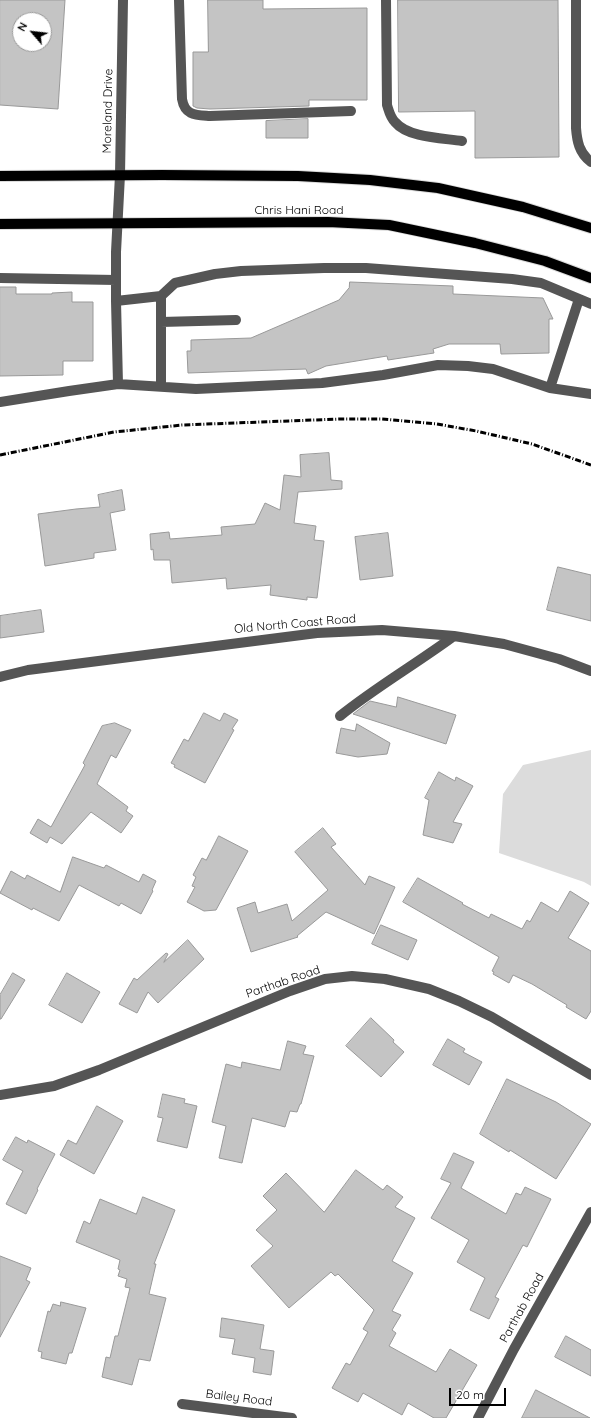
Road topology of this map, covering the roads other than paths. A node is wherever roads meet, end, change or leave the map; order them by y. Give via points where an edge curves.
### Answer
1 (123, 0) edge
2 (179, 0) edge
3 (386, 0) edge
4 (576, 0) edge
5 (351, 111) dead end
6 (462, 141) dead end
7 (591, 162) edge
8 (120, 174) junction
9 (0, 176) edge
10 (117, 223) junction
11 (0, 224) edge
12 (591, 228) edge
13 (0, 278) edge
14 (591, 278) edge
15 (116, 280) junction
16 (161, 296) junction
17 (579, 299) junction
18 (116, 301) junction
19 (591, 304) edge
20 (236, 320) dead end
21 (161, 322) junction
22 (118, 384) junction
23 (161, 386) junction
24 (550, 388) junction
25 (591, 394) edge
26 (0, 402) edge
27 (454, 636) junction
28 (591, 670) edge
29 (0, 677) edge
30 (340, 716) dead end
31 (591, 1075) edge
32 (0, 1095) edge
33 (591, 1212) edge
34 (182, 1404) dead end
35 (292, 1418) edge
36 (478, 1418) edge

1 - 8 street, Moreland Drive
2 - 5 street via 182,99 190,113 210,116
3 - 6 street via 387,105 391,117 404,130
4 - 7 street via 576,128 582,152
8 - 9 main road
8 - 10 street, Moreland Drive
8 - 12 main road via 298,176 370,180 438,188 523,207
10 - 11 main road, Chris Hani Road
10 - 14 main road, Chris Hani Road via 328,222 389,225 545,261
10 - 15 street, Moreland Drive
13 - 15 street
15 - 18 street, Moreland Drive
16 - 17 street via 175,283 215,274 240,271 366,268 541,283
16 - 18 street
16 - 21 street
17 - 19 street
17 - 24 street
18 - 22 street, Moreland Drive
20 - 21 street
21 - 23 street
22 - 23 street
22 - 26 street
23 - 24 street via 196,389 322,382 438,365 493,369
24 - 25 street
27 - 28 street, Old North Coast Road via 504,644
27 - 29 street, Old North Coast Road via 382,630 317,633 28,670
27 - 30 street
31 - 32 street, Parthab Road via 492,1017 459,1001 429,989 386,979 352,976 325,980 290,991 54,1086
33 - 36 street, Parthab Road
34 - 35 street, Bailey Road

